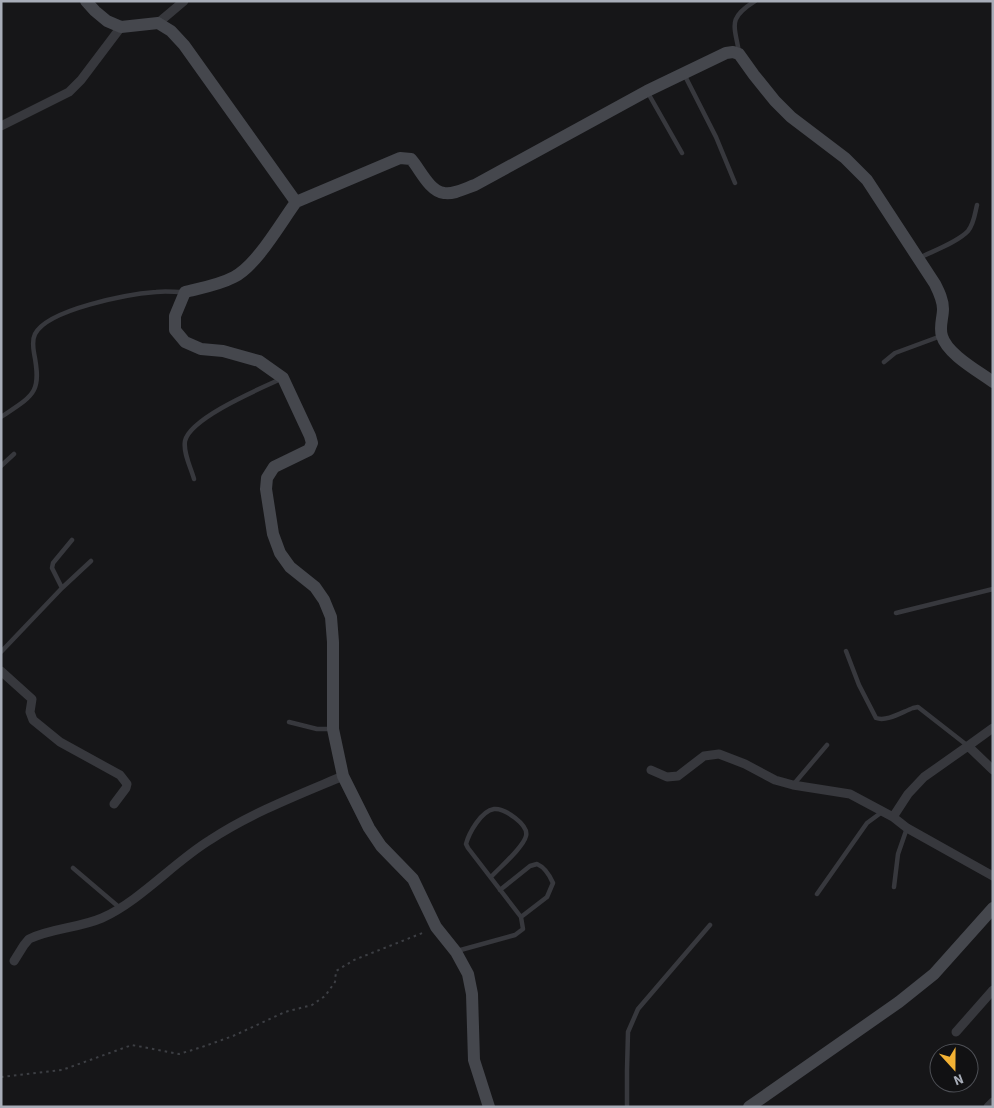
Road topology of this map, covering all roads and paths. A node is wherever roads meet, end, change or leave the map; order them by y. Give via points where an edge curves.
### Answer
1 (86, 1) edge
2 (184, 1) edge
3 (755, 1) edge
4 (158, 23) junction
5 (121, 27) junction
6 (739, 54) junction
7 (683, 73) junction
8 (647, 91) junction
9 (1, 126) edge
10 (682, 153) dead end
11 (736, 183) dead end
12 (296, 202) junction
13 (977, 205) dead end
14 (918, 259) junction
15 (186, 292) junction
16 (941, 336) junction
17 (884, 362) dead end
18 (283, 378) junction
19 (993, 382) edge
20 (1, 417) edge
21 (14, 454) dead end
22 (1, 466) edge
23 (194, 479) dead end
24 (72, 540) dead end
25 (91, 561) dead end
26 (62, 588) junction
27 (993, 589) edge
28 (896, 613) dead end
29 (846, 651) dead end
30 (1, 652) edge
31 (1, 671) edge
32 (288, 722) dead end
33 (993, 728) edge
34 (333, 729) junction
35 (827, 745) dead end
36 (968, 746) junction
37 (650, 770) dead end
38 (993, 770) edge
39 (343, 776) junction
40 (793, 785) junction
41 (114, 804) dead end
42 (884, 811) junction
43 (894, 817) junction
44 (907, 828) junction
45 (73, 868) dead end
46 (993, 876) edge
47 (491, 877) junction
48 (894, 887) dead end
49 (500, 890) junction
50 (817, 894) dead end
51 (120, 908) junction
52 (993, 908) edge
53 (521, 917) junction
54 (710, 925) dead end
55 (436, 927) junction
56 (456, 952) junction
57 (14, 961) dead end
58 (993, 990) edge
59 (956, 1032) dead end
60 (1, 1077) edge
61 (993, 1102) edge
62 (489, 1107) edge
63 (628, 1107) edge
64 (748, 1107) edge
65 (988, 1107) edge

1 - 5 street via 107,21
2 - 4 street
3 - 6 lane via 736,17 734,24
4 - 5 street
4 - 12 street via 184,45
5 - 9 street via 69,92
6 - 7 street via 726,54
6 - 14 street via 791,117 845,158 867,180
7 - 8 street
7 - 11 lane
8 - 10 lane
8 - 12 street via 457,192 444,194 432,188 411,159 400,158
12 - 15 street via 245,270 233,278
13 - 14 lane via 968,231
14 - 16 street via 942,298
15 - 18 street via 174,316 175,330 185,342 201,349 259,361
15 - 20 lane via 158,292 92,304 42,325 34,334 32,344 37,384 21,404
16 - 17 lane via 895,353
16 - 19 street via 952,352
18 - 23 lane via 212,414 190,431 185,450
18 - 34 street via 312,443 304,454 274,467 267,478 266,489 273,534 280,553 315,587 331,617
21 - 22 lane
24 - 26 lane via 52,568
25 - 26 lane
26 - 30 lane
27 - 28 lane
29 - 36 lane via 876,718 880,720 918,707
31 - 41 street via 32,699 30,712 33,720 60,742 125,779 126,788
32 - 34 lane via 317,730
33 - 36 street
34 - 39 street
35 - 40 lane
36 - 38 street
36 - 43 street via 924,777 908,794
37 - 40 street via 667,777 678,776 704,756 719,754
39 - 51 street via 210,839
39 - 55 street via 382,846 413,879
40 - 42 street via 850,794
42 - 43 street
42 - 50 lane via 867,823
43 - 44 street
44 - 46 street
44 - 48 lane via 898,854
45 - 51 lane
47 - 47 lane via 466,844 481,817 498,809 523,825 527,835
47 - 49 lane
49 - 53 lane
49 - 53 lane via 537,864 551,877 553,883 547,897
51 - 57 street via 102,918 30,939
52 - 64 street via 934,974
53 - 56 lane via 523,928 519,932
54 - 63 lane via 638,1009 628,1032
55 - 56 street
55 - 60 path via 354,960 336,971 335,982 325,996 312,1005 285,1012 233,1036 179,1054 132,1045 62,1070
56 - 62 street via 468,974 472,994 474,1060
58 - 59 street
61 - 65 street

